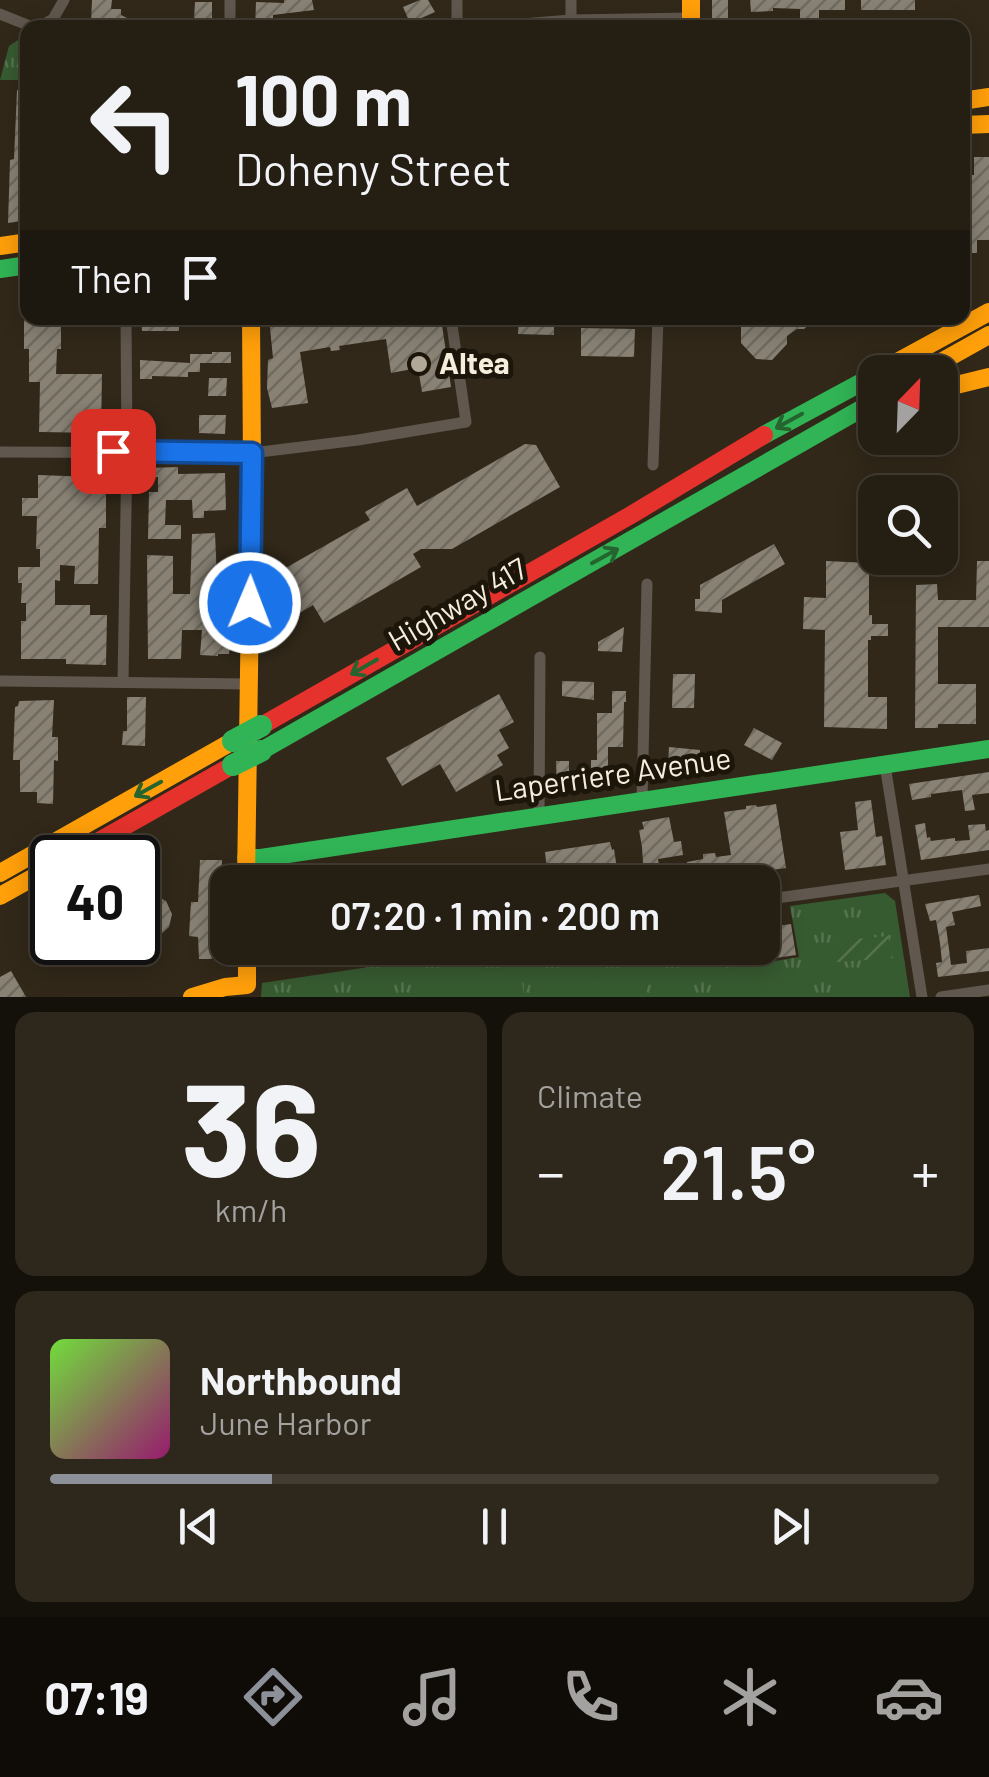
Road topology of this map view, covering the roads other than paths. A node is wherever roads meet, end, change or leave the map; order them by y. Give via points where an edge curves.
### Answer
1 (571, 0) edge
2 (691, 15) edge
3 (571, 20) joint
4 (126, 325) edge
5 (250, 325) edge
6 (452, 325) edge
7 (658, 325) edge
8 (966, 325) edge
9 (989, 336) edge
10 (911, 355) edge
11 (954, 355) edge
12 (989, 378) edge
13 (858, 384) edge
14 (958, 384) edge
15 (858, 411) edge
16 (858, 423) edge
17 (824, 432) junction
18 (127, 451) junction
19 (0, 452) edge
20 (252, 453) junction
21 (653, 465) dead end
22 (647, 584) dead end
23 (540, 658) dead end
24 (0, 681) edge
25 (122, 681) junction
26 (249, 684) junction
27 (989, 750) edge
28 (233, 753) junction
29 (886, 765) junction
30 (642, 800) junction
31 (539, 816) junction
32 (105, 835) edge
33 (246, 858) junction
34 (246, 865) edge
35 (989, 869) edge
36 (0, 873) edge
37 (30, 879) edge
38 (903, 881) junction
39 (0, 896) edge
40 (780, 898) edge
41 (236, 965) edge
42 (247, 965) edge
43 (989, 990) edge
44 (247, 991) edge
45 (207, 995) edge
46 (947, 996) edge
47 (922, 997) edge

1 - 3 street
2 - 3 street
4 - 18 street
5 - 20 main road
6 - 20 street via 466,422
7 - 21 street
8 - 10 main road
9 - 11 main road
12 - 14 main road
13 -> 28 main road, bridge via 261,726
15 - 17 main road, Highway 417
16 - 17 main road
28 -> 17 main road, Highway 417, bridge via 261,750
18 - 19 street
18 - 20 street
18 - 25 street
20 - 26 main road
22 - 30 street
23 - 31 street
24 - 25 street
25 - 26 street
26 - 33 main road
27 - 29 main road, Laperriere Avenue
28 - 32 main road, Highway 417
28 -> 36 main road
29 - 30 main road, Laperriere Avenue
29 - 38 street
30 - 31 main road, Laperriere Avenue
31 - 33 main road, Laperriere Avenue
33 - 34 main road
35 - 38 street
37 - 39 main road
38 - 40 street
38 - 47 street
41 - 45 main road
42 - 44 main road
43 - 46 street
44 - 45 main road

